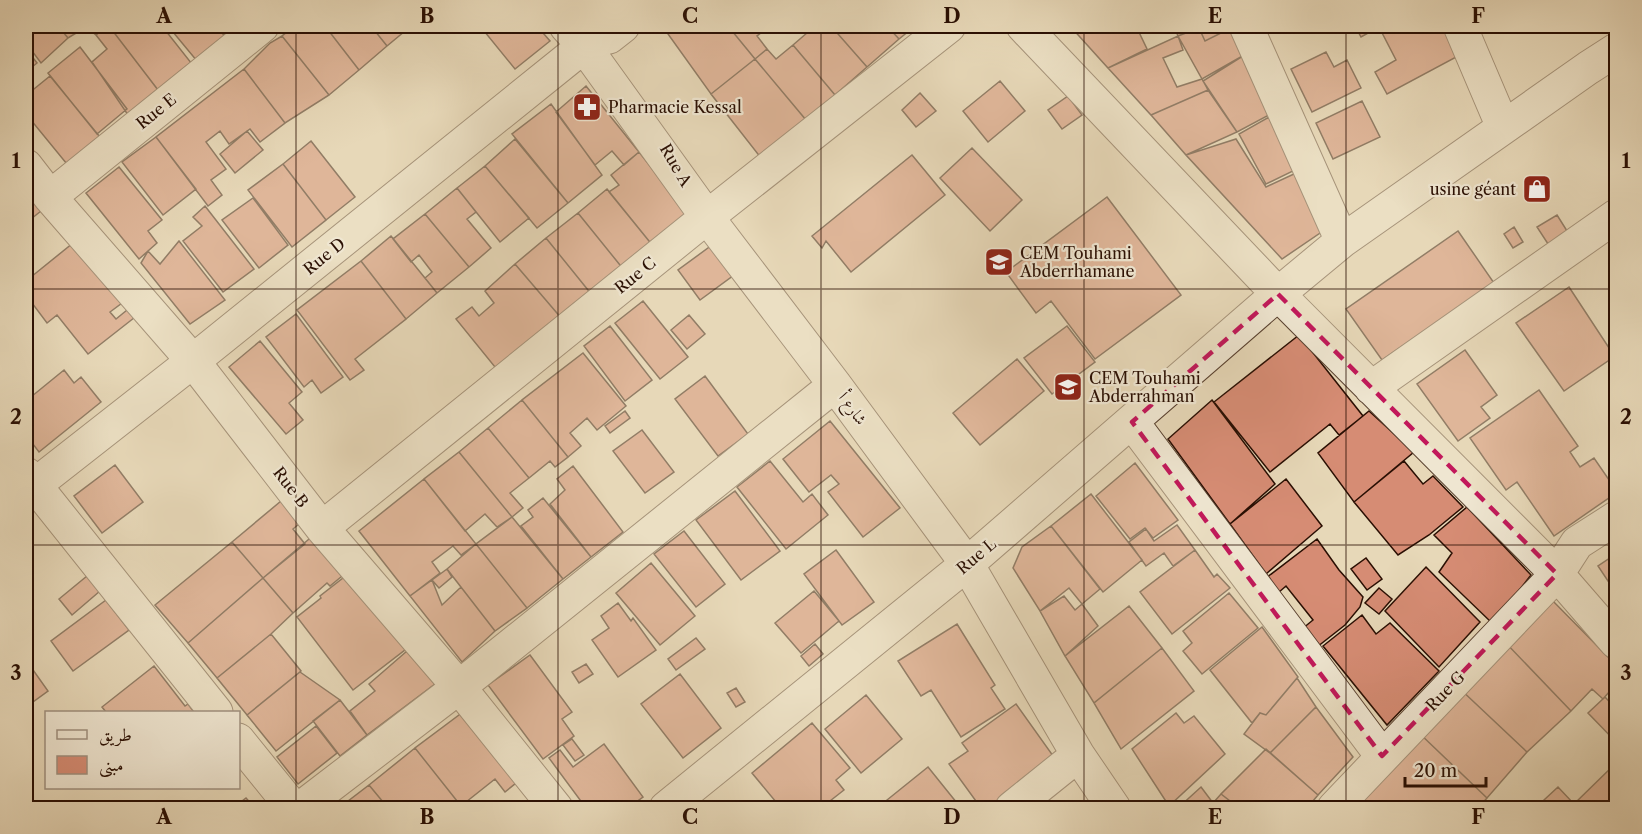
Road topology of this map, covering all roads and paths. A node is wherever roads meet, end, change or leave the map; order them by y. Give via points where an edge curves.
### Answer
1 (262, 26) edge
2 (949, 26) edge
3 (1023, 26) edge
4 (1246, 26) edge
5 (1461, 26) edge
6 (594, 34) edge
7 (1617, 50) edge
8 (1503, 128) junction
9 (673, 161) junction
10 (26, 166) edge
11 (50, 197) junction
12 (1617, 216) edge
13 (706, 217) junction
14 (1342, 241) junction
15 (1278, 294) junction
16 (193, 362) junction
17 (836, 385) junction
18 (1371, 388) junction
19 (1132, 422) junction
20 (29, 484) edge
21 (1617, 518) edge
22 (322, 528) junction
23 (966, 564) junction
24 (1557, 574) junction
25 (1617, 642) edge
26 (459, 687) junction
27 (215, 711) edge
28 (240, 742) edge
29 (1078, 755) junction
30 (1382, 756) junction
31 (293, 808) edge
32 (301, 808) edge
33 (556, 808) edge
34 (666, 808) edge
35 (1012, 808) edge
36 (1114, 808) edge
37 (1334, 808) edge

1 - 11 street, Rue E
2 - 13 street, Rue C
3 - 15 street
4 - 14 street
5 - 8 street
6 - 9 street
6 - 9 street, Rue A
6 - 13 street, شارع أ
6 - 16 street, Rue D
7 - 8 street, Rue L
8 - 14 street, Rue L
9 - 13 street, Rue A
10 - 11 street, Rue B
11 - 16 street, Rue B
12 - 18 street
13 - 17 street, شارع أ
13 - 22 street, Rue C
14 - 15 street, Rue L
15 - 18 street
15 - 19 street, Rue L
16 - 20 street, Rue D
16 - 22 street, Rue B
17 - 23 street, شارع أ
17 - 26 street
18 - 24 street
19 - 23 street, Rue L
19 - 30 street
20 - 27 street
21 - 24 street, Rue G via 1577,543
22 - 26 street, Rue B
23 - 29 street, شارع أ
23 - 34 street, Rue L
24 - 25 street
24 - 30 street, Rue G
26 - 32 street
26 - 33 street, Rue B
28 - 31 street
29 - 35 street
29 - 36 street, شارع أ
30 - 37 street, Rue G

